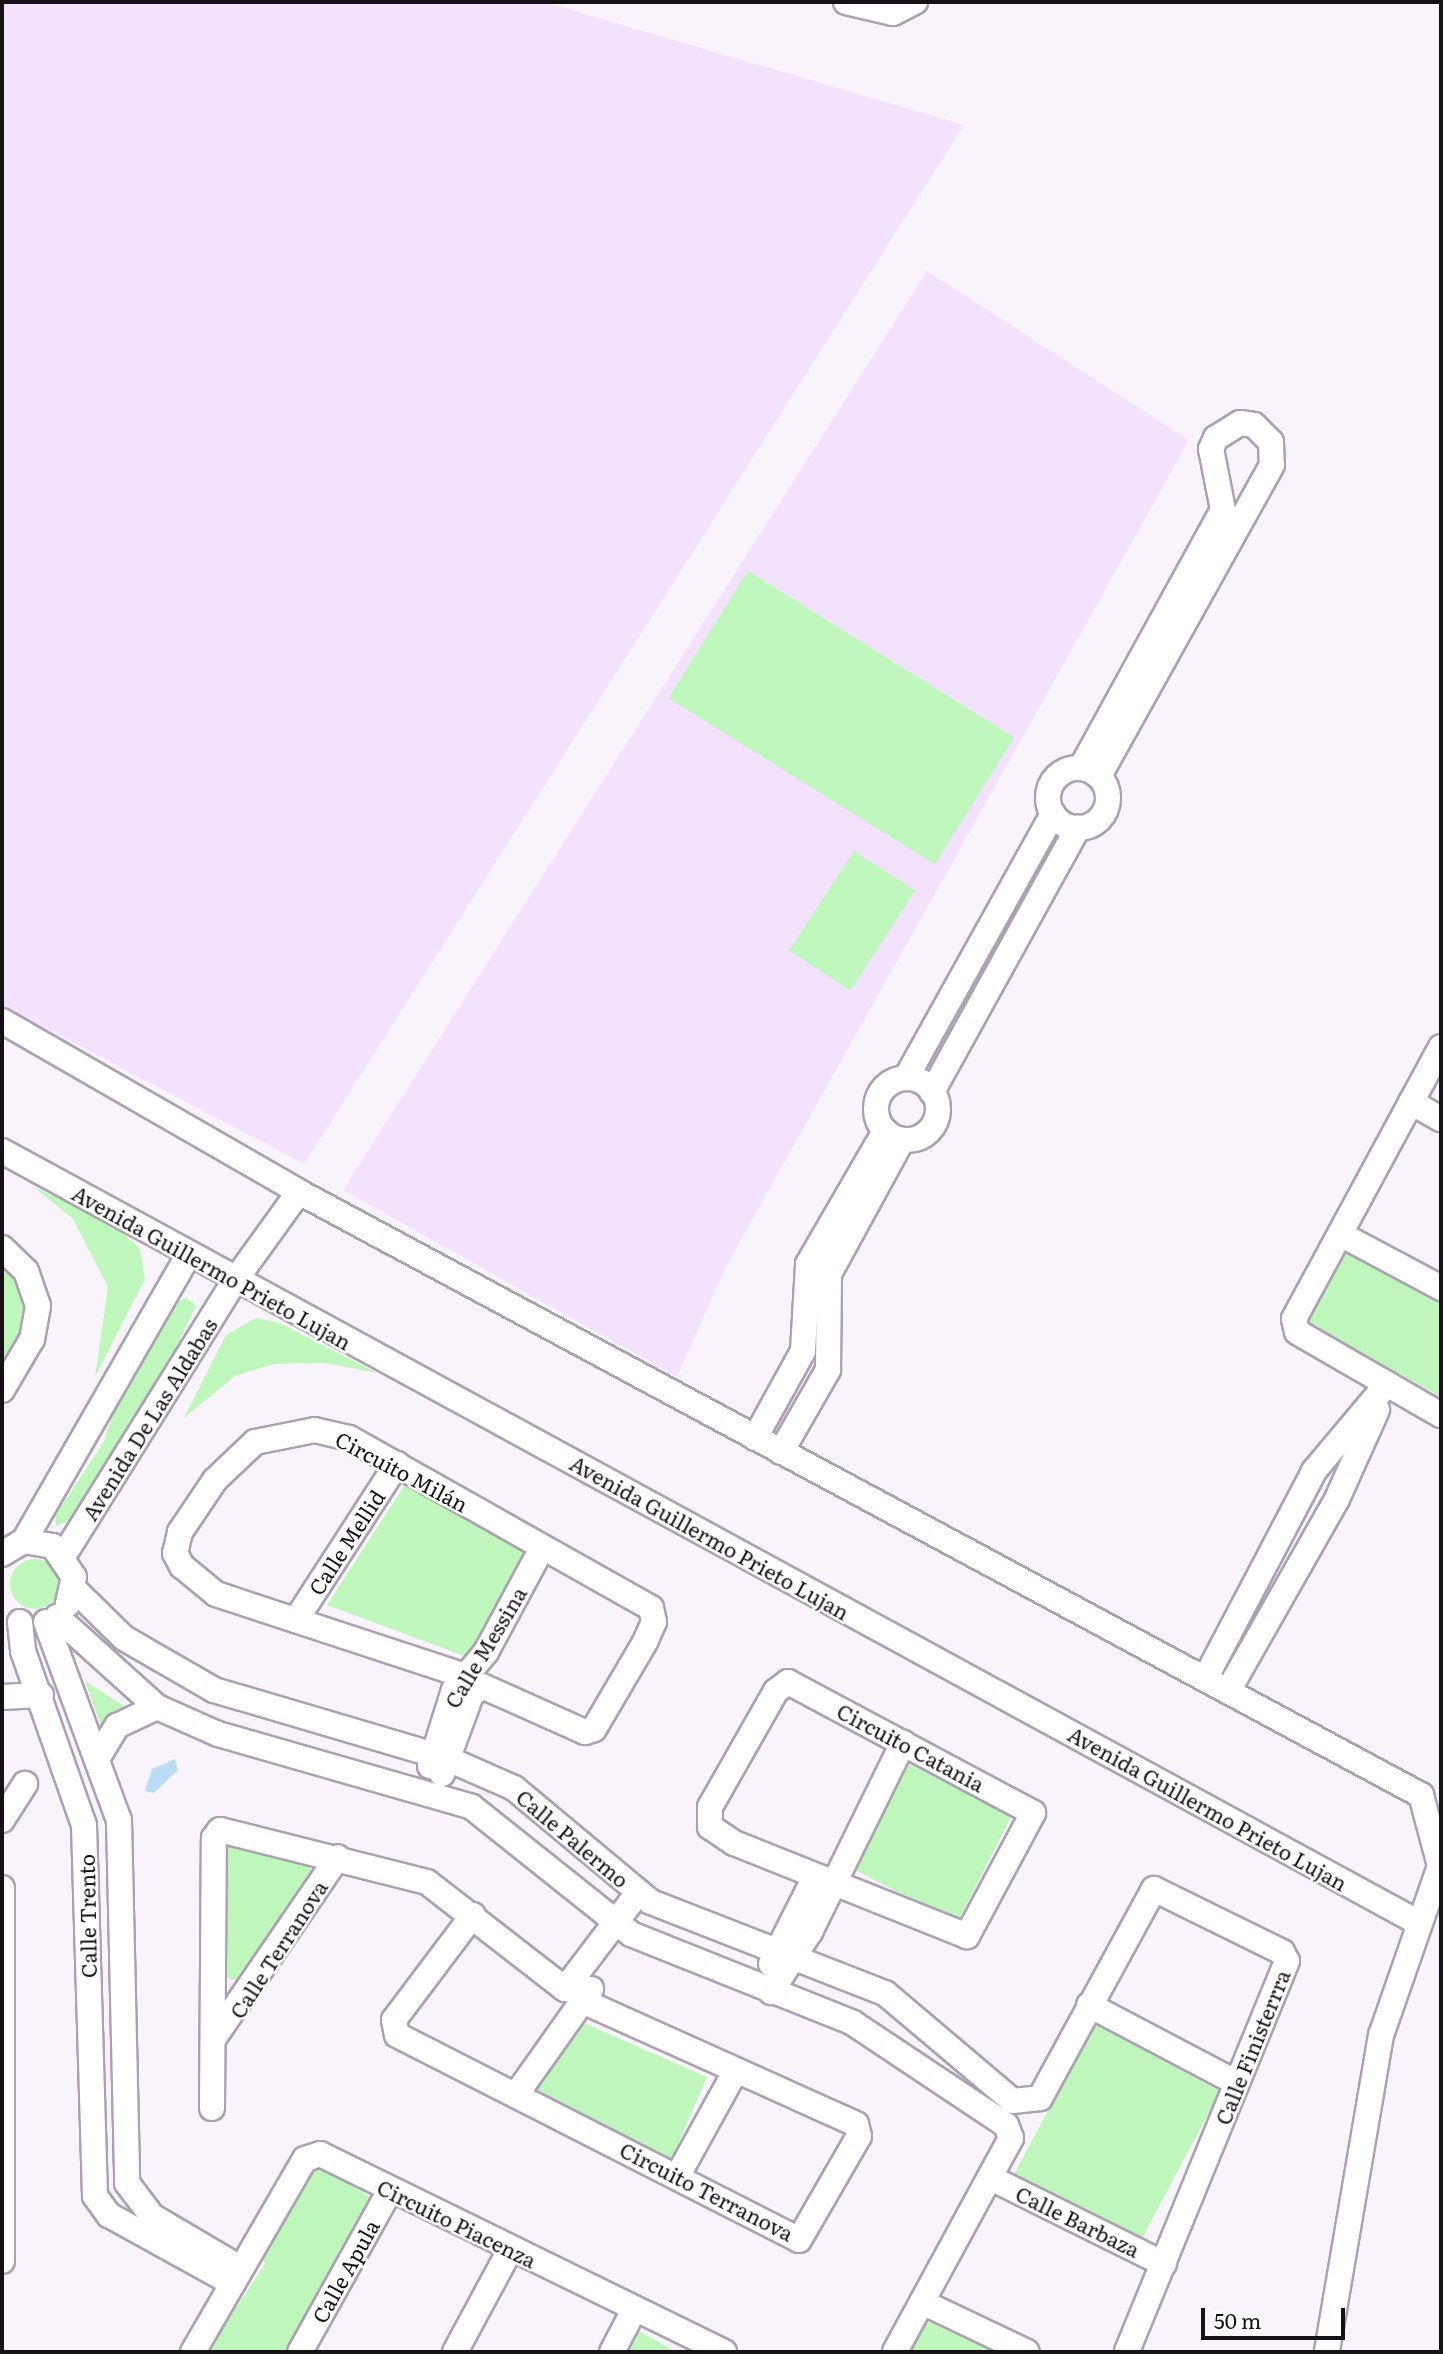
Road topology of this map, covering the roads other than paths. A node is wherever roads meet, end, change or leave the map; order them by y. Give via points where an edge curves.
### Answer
1 (846, 2) edge
2 (915, 2) edge
3 (1090, 772) junction
4 (1053, 814) junction
5 (1078, 828) junction
6 (2, 1021) edge
7 (1441, 1047) edge
8 (906, 1078) junction
9 (932, 1092) junction
10 (1411, 1102) junction
11 (1441, 1119) edge
12 (893, 1136) junction
13 (2, 1151) edge
14 (299, 1192) junction
15 (1340, 1234) junction
16 (2, 1248) edge
17 (188, 1256) junction
18 (234, 1282) junction
19 (1441, 1288) edge
20 (1387, 1384) junction
21 (2, 1391) edge
22 (1441, 1415) edge
23 (755, 1438) junction
24 (781, 1452) junction
25 (397, 1464) junction
26 (1291, 1515) junction
27 (1320, 1530) junction
28 (11, 1542) edge
29 (542, 1548) junction
30 (64, 1555) junction
31 (1257, 1579) junction
32 (74, 1589) junction
33 (1284, 1593) junction
34 (51, 1619) junction
35 (296, 1620) junction
36 (9, 1622) edge
37 (466, 1675) junction
38 (1205, 1679) junction
39 (491, 1687) joint
40 (1228, 1691) junction
41 (41, 1695) junction
42 (2, 1697) edge
43 (157, 1707) junction
44 (903, 1743) junction
45 (100, 1754) junction
46 (440, 1757) junction
47 (25, 1784) dead end
48 (429, 1791) junction
49 (2, 1820) edge
50 (338, 1857) junction
51 (823, 1881) junction
52 (2, 1888) edge
53 (645, 1898) junction
54 (473, 1915) junction
55 (1419, 1923) junction
56 (624, 1929) junction
57 (786, 1955) junction
58 (764, 1990) junction
59 (574, 1995) junction
60 (1089, 2005) junction
61 (214, 2038) junction
62 (735, 2072) junction
63 (986, 2077) junction
64 (1237, 2083) junction
65 (516, 2095) junction
66 (1036, 2097) joint
67 (967, 2105) junction
68 (212, 2108) dead end
69 (4, 2162) edge
70 (677, 2177) junction
71 (991, 2178) junction
72 (390, 2190) junction
73 (510, 2250) junction
74 (2, 2261) edge
75 (1164, 2264) junction
76 (236, 2275) junction
77 (922, 2302) junction
78 (634, 2310) junction
79 (193, 2352) edge
80 (300, 2352) edge
81 (454, 2352) edge
82 (612, 2352) edge
83 (724, 2352) edge
84 (895, 2352) edge
85 (1027, 2352) edge
86 (1127, 2352) edge
87 (1327, 2352) edge

1 - 2 street via 893,13
3 - 3 street via 1272,465 1271,442 1254,425 1240,423 1216,438 1211,449 1223,510
3 - 4 street via 1062,772 1050,786
3 - 5 street via 1107,804 1097,821
4 - 5 street
4 - 8 street
5 - 9 street
6 - 14 street
7 - 10 street
8 - 9 street
8 - 12 street via 880,1093 876,1113
9 - 12 street via 935,1122 922,1137
10 - 11 street
10 - 15 street
12 - 23 street via 808,1264 803,1351
12 - 24 street via 829,1274 828,1370
13 - 17 street, Avenida Guillermo Prieto Lujan
14 - 18 street, Avenida De Las Aldabas
14 - 23 street
15 - 19 street
15 - 20 street via 1294,1318 1297,1332
16 - 21 street via 36,1291 32,1339
17 - 18 street, Avenida Guillermo Prieto Lujan
17 - 28 street
18 - 30 street, Avenida De Las Aldabas
18 - 55 street, Avenida Guillermo Prieto Lujan
20 - 22 street
20 - 26 street via 1314,1471
20 - 27 street
23 - 24 street
24 - 38 street
25 - 29 street, Circuito Milán
25 - 35 street, Calle Mellid
25 - 35 street, Circuito Milán via 332,1432 278,1433 235,1459 180,1532 175,1553 196,1580
26 - 27 street
26 - 31 street
27 - 33 street
28 - 30 street via 38,1541
29 - 37 street, Calle Messina via 486,1653
29 - 39 street, Circuito Milán via 646,1604 654,1622 590,1732
30 - 32 street
31 - 33 street
31 - 38 street
32 - 34 street
32 - 46 street, Calle Palermo via 124,1638 204,1686
33 - 40 street
34 - 36 street
34 - 43 street, Calle Palermo
34 - 45 street, Calle Trento
35 - 37 street, Circuito Milán
36 - 41 street, Calle Trento
37 - 46 street, Calle Messina via 454,1690
38 - 40 street
39 - 46 street, Calle Messina via 471,1695
40 - 55 street via 1421,1795 1440,1866
41 - 42 street
41 - 76 street, Calle Trento via 84,1825 92,2181 109,2216
43 - 45 street via 117,1726
43 - 48 street, Calle Palermo via 218,1734
44 - 51 street
44 - 51 street, Circuito Catania via 793,1683 776,1691 710,1807 710,1827
44 - 51 street, Circuito Catania via 1028,1808 1034,1818 967,1936
45 - 76 street, Calle Trento via 122,1843 127,2183 135,2201
46 - 48 street, Calle Messina
46 - 53 street, Calle Palermo via 514,1788
47 - 49 street
48 - 56 street, Calle Palermo via 502,1826
50 - 54 street, Circuito Terranova via 427,1882
50 - 61 street, Calle Terranova
50 - 61 street, Circuito Terranova via 225,1828 216,1833
51 - 57 street
52 - 69 street
53 - 56 street
53 - 57 street, Calle Palermo
54 - 59 street, Circuito Terranova
54 - 65 street, Circuito Terranova via 394,2020 393,2031
55 - 87 street via 1378,2048
56 - 58 street, Calle Palermo
56 - 59 street
57 - 58 street
57 - 63 street, Calle Palermo via 885,1993
58 - 67 street, Calle Palermo via 875,2034
59 - 62 street, Circuito Terranova
59 - 65 street
60 - 64 street
60 - 64 street, Calle Finisterrra via 1146,1898 1163,1889 1287,1958
60 - 66 street, Calle Finisterrra
61 - 68 street, Circuito Terranova
62 - 70 street
62 - 70 street, Circuito Terranova via 852,2121 859,2137 799,2240
63 - 66 street, Calle Palermo via 1006,2096
63 - 67 street
64 - 75 street, Calle Finisterrra
65 - 70 street, Circuito Terranova
67 - 71 street, Calle Palermo via 1006,2125 1009,2142
69 - 74 street
71 - 75 street, Calle Barbaza
71 - 77 street
72 - 73 street, Circuito Piacenza
72 - 76 street, Circuito Piacenza via 327,2156 310,2156
72 - 80 street, Calle Apula
73 - 78 street, Circuito Piacenza
73 - 81 street
75 - 86 street, Calle Finisterrra
76 - 79 street, Circuito Piacenza
77 - 84 street
77 - 85 street
78 - 82 street
78 - 83 street, Circuito Piacenza

